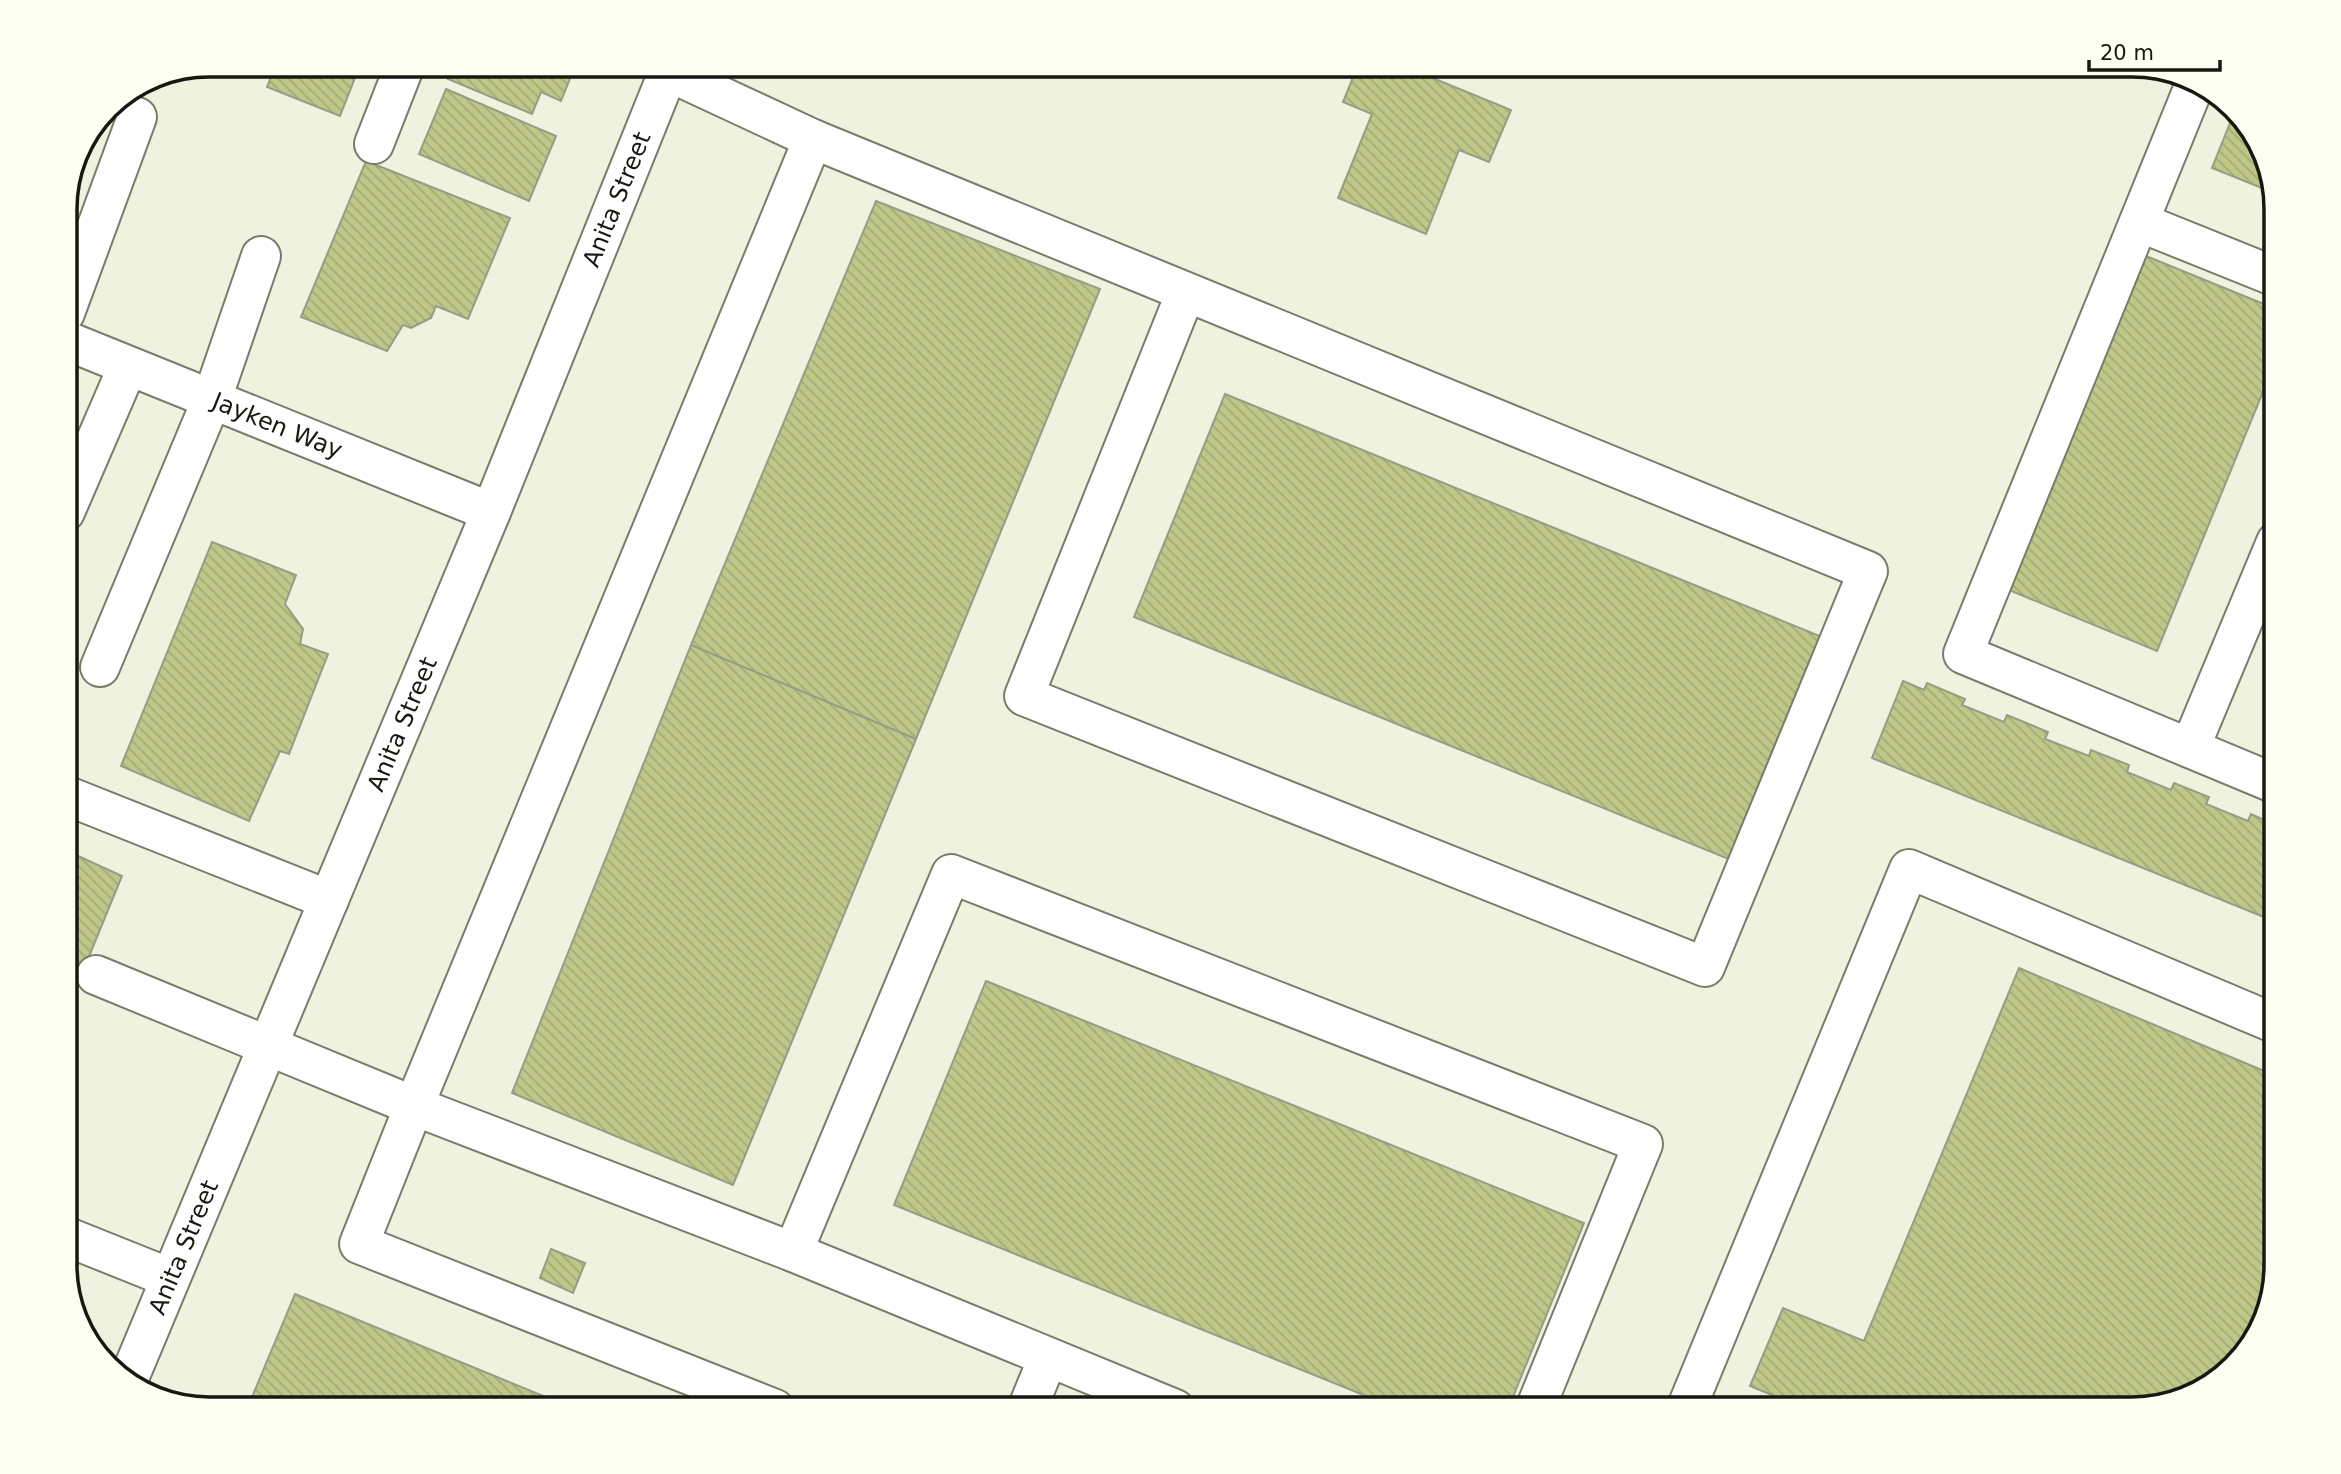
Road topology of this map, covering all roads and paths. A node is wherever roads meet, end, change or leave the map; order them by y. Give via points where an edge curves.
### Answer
1 (400, 77) edge
2 (666, 77) edge
3 (688, 77) edge
4 (2192, 92) edge
5 (137, 117) dead end
6 (813, 139) junction
7 (374, 144) dead end
8 (2139, 222) junction
9 (261, 256) dead end
10 (2264, 271) edge
11 (77, 280) edge
12 (1186, 292) junction
13 (77, 345) edge
14 (128, 366) junction
15 (212, 400) junction
16 (77, 484) edge
17 (491, 512) junction
18 (2264, 571) edge
19 (100, 667) dead end
20 (2190, 748) junction
21 (2264, 779) edge
22 (77, 800) edge
23 (329, 900) junction
24 (96, 975) dead end
25 (2264, 1019) edge
26 (268, 1045) junction
27 (414, 1105) junction
28 (77, 1241) edge
29 (793, 1252) junction
30 (170, 1278) junction
31 (1048, 1358) junction
32 (128, 1369) edge
33 (745, 1397) edge
34 (1032, 1397) edge
35 (1145, 1397) edge
36 (1540, 1397) edge
37 (1691, 1397) edge

1 - 7 street
2 - 17 street, Anita Street
3 - 6 street
4 - 8 street
5 - 11 street
6 - 12 street
6 - 27 street
8 - 10 street
8 - 20 street via 1963,654
9 - 15 street
12 - 12 street via 1868,571 1705,967 1024,696
13 - 14 street, Jayken Way
14 - 15 street, Jayken Way
14 - 16 street
15 - 17 street, Jayken Way
15 - 19 street
17 - 23 street, Anita Street
18 - 20 street
20 - 21 street
22 - 23 street
23 - 26 street, Anita Street
24 - 26 street
25 - 37 street via 1909,869
26 - 27 street
26 - 30 street, Anita Street
27 - 29 street
27 - 33 street via 359,1244
28 - 30 street
29 - 31 street
29 - 36 street via 951,874 1643,1143
30 - 32 street, Anita Street
31 - 34 street
31 - 35 street

